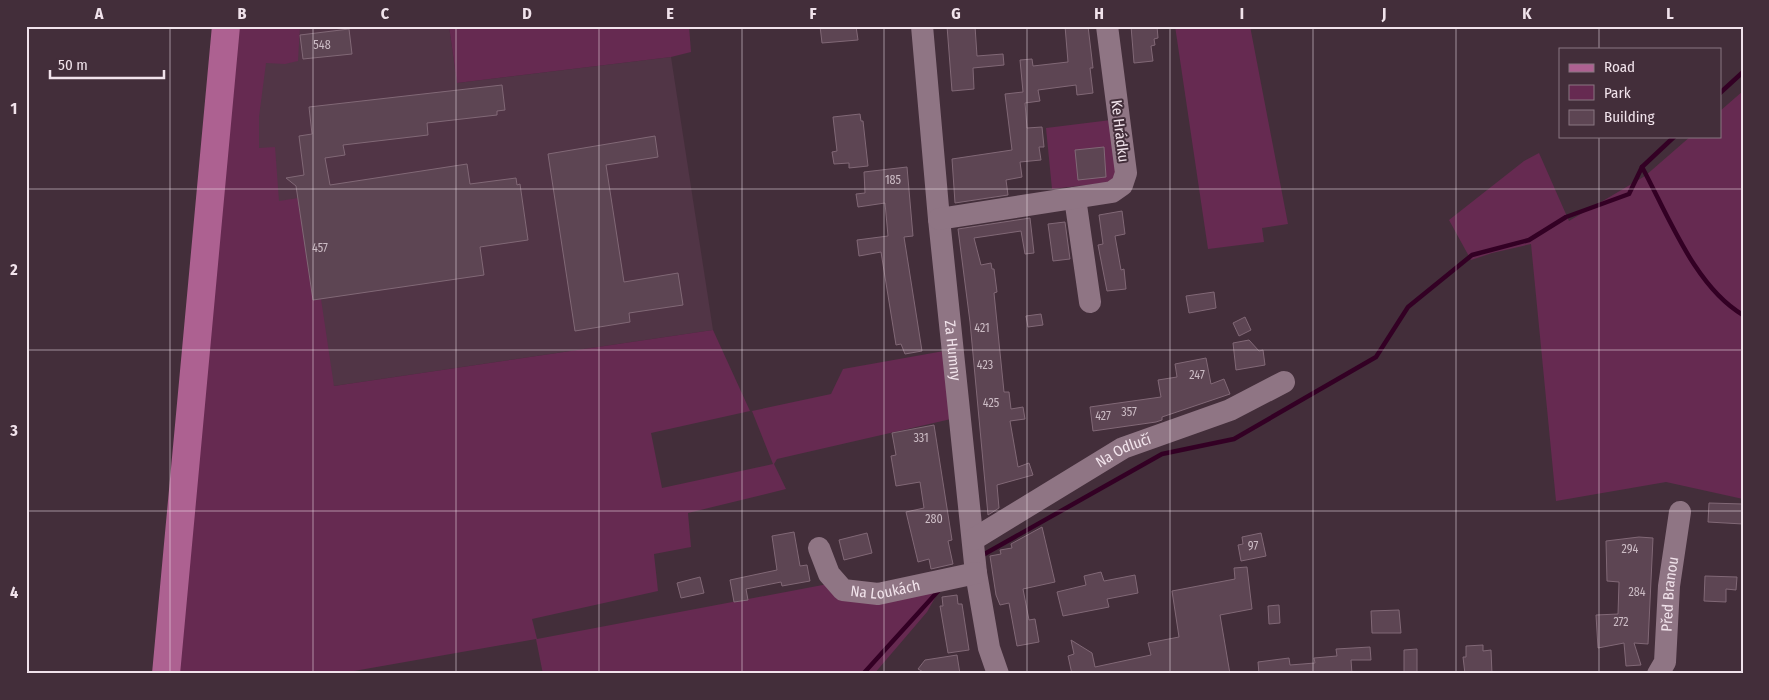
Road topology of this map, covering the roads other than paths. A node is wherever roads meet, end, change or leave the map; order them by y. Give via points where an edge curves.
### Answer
1 (226, 26) edge
2 (922, 26) edge
3 (1107, 26) edge
4 (1075, 198) junction
5 (939, 219) junction
6 (1090, 302) dead end
7 (1284, 382) dead end
8 (1680, 512) dead end
9 (819, 548) dead end
10 (967, 565) junction
11 (166, 674) edge
12 (998, 674) edge
13 (1658, 674) edge

1 - 11 main road
2 - 5 street, Za Humny
3 - 4 street, Ke Hrádku via 1125,179 1112,192
4 - 5 street, Ke Hrádku
4 - 6 street
5 - 10 street, Za Humny
7 - 10 street, Na Odlučí via 1230,410 1123,448
8 - 13 street, Před Branou via 1669,586 1665,662
9 - 10 street, Na Loukách via 829,574 843,590 878,594
10 - 12 street, Za Humny

